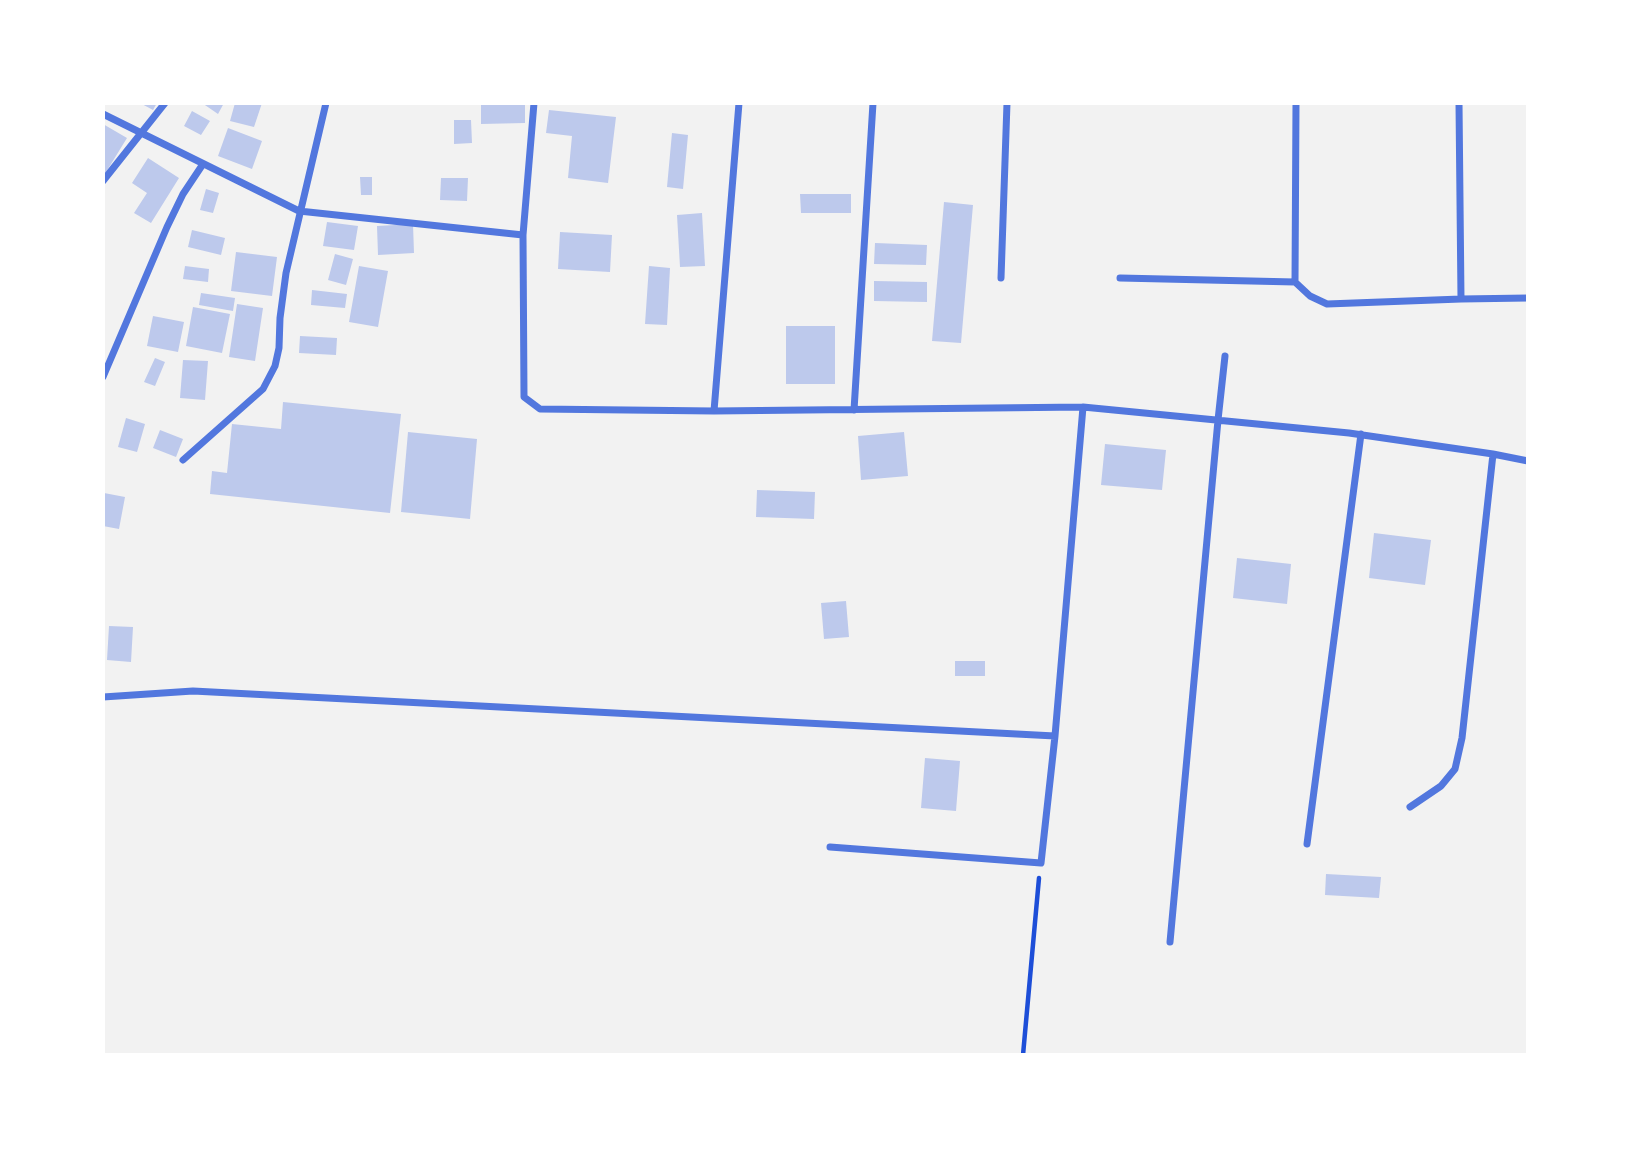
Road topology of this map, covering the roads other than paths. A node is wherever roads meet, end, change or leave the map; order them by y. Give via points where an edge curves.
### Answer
1 (165, 103) edge
2 (326, 103) edge
3 (534, 103) edge
4 (738, 103) edge
5 (873, 103) edge
6 (1007, 103) edge
7 (1296, 103) edge
8 (1459, 103) edge
9 (103, 114) edge
10 (141, 133) junction
11 (203, 164) junction
12 (103, 181) edge
13 (299, 211) junction
14 (523, 235) junction
15 (1001, 278) dead end
16 (1120, 278) dead end
17 (1295, 282) junction
18 (1528, 298) edge
19 (1461, 299) junction
20 (1225, 356) dead end
21 (103, 377) edge
22 (1083, 407) junction
23 (853, 410) junction
24 (714, 411) junction
25 (1218, 421) junction
26 (1361, 434) junction
27 (1493, 454) junction
28 (183, 460) dead end
29 (1528, 461) edge
30 (103, 697) edge
31 (1055, 736) junction
32 (1410, 807) dead end
33 (1307, 844) dead end
34 (830, 847) dead end
35 (1170, 943) dead end

1 - 10 street
2 - 13 street
3 - 14 street
4 - 24 street
5 - 23 street
6 - 15 street
7 - 17 street
8 - 19 street
9 - 10 street
10 - 11 street
10 - 12 street
11 - 13 street
11 - 21 street via 167,227
13 - 14 street
13 - 28 street via 275,366 264,389
14 - 24 street via 524,397 540,409
16 - 17 street
17 - 19 street via 1327,304
18 - 19 street
20 - 25 street
22 - 23 street
22 - 25 street
22 - 31 street
23 - 24 street
25 - 26 street
25 - 35 street
26 - 27 street
26 - 33 street
27 - 29 street
27 - 32 street via 1455,769 1441,786
30 - 31 street via 193,691
31 - 34 street via 1041,863

